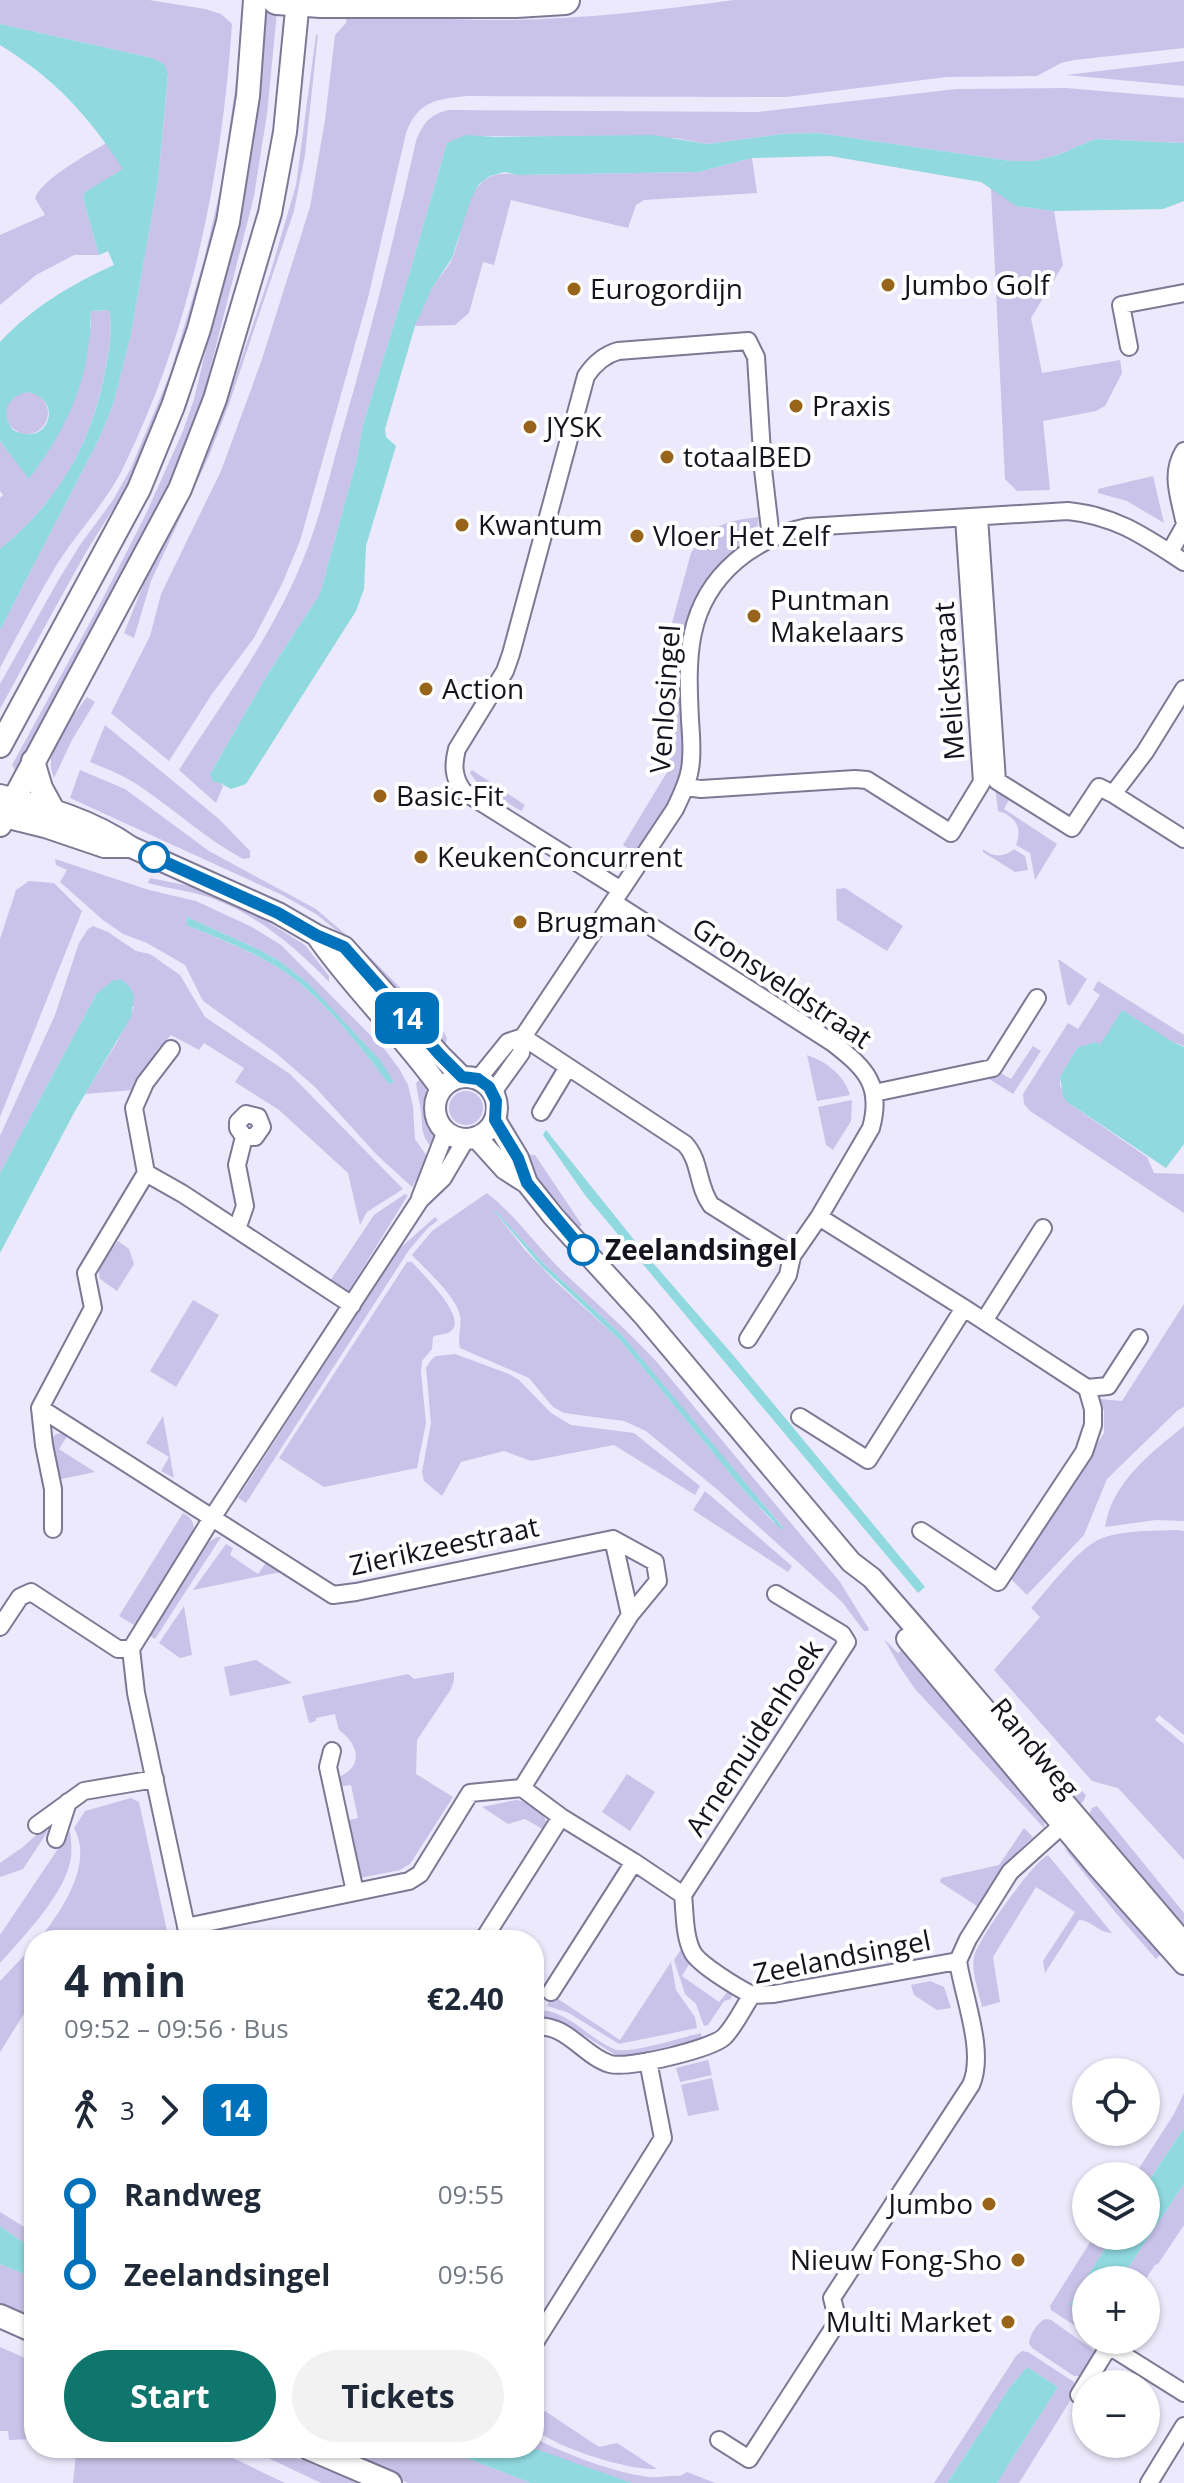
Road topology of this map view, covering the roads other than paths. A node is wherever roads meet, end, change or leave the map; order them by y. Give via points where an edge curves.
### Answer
1 (255, 0) edge
2 (565, 0) edge
3 (291, 1) edge
4 (1184, 293) edge
5 (1129, 347) dead end
6 (1184, 451) edge
7 (972, 518) junction
8 (1184, 520) edge
9 (1184, 527) edge
10 (771, 538) junction
11 (1177, 557) edge
12 (1184, 689) edge
13 (0, 746) edge
14 (33, 761) junction
15 (685, 787) junction
16 (1113, 794) junction
17 (52, 808) junction
18 (3, 810) edge
19 (1184, 839) edge
20 (131, 847) junction
21 (617, 896) junction
22 (316, 935) junction
23 (1037, 998) dead end
24 (523, 1037) junction
25 (171, 1049) dead end
26 (568, 1067) junction
27 (478, 1083) junction
28 (441, 1089) junction
29 (874, 1093) junction
30 (541, 1112) dead end
31 (495, 1120) junction
32 (446, 1131) junction
33 (244, 1137) dead end
34 (471, 1138) junction
35 (146, 1173) junction
36 (527, 1183) junction
37 (420, 1200) junction
38 (819, 1217) junction
39 (1043, 1228) dead end
40 (237, 1229) junction
41 (792, 1256) junction
42 (352, 1305) junction
43 (964, 1308) junction
44 (984, 1321) junction
45 (1139, 1338) dead end
46 (748, 1339) dead end
47 (1087, 1388) junction
48 (40, 1408) junction
49 (800, 1417) dead end
50 (212, 1518) junction
51 (53, 1529) dead end
52 (921, 1531) dead end
53 (613, 1539) junction
54 (776, 1594) dead end
55 (630, 1615) junction
56 (0, 1627) edge
57 (131, 1649) junction
58 (332, 1751) dead end
59 (155, 1779) junction
60 (522, 1788) junction
61 (68, 1802) junction
62 (561, 1817) junction
63 (1068, 1820) junction
64 (37, 1825) dead end
65 (56, 1839) dead end
66 (634, 1862) junction
67 (355, 1892) junction
68 (683, 1895) junction
69 (186, 1930) edge
70 (199, 1930) edge
71 (489, 1930) edge
72 (1184, 1943) edge
73 (958, 1961) junction
74 (1184, 1964) edge
75 (551, 1992) dead end
76 (752, 1995) junction
77 (544, 2027) edge
78 (648, 2061) junction
79 (0, 2316) edge
80 (24, 2327) edge
81 (544, 2328) edge
82 (1094, 2370) edge
83 (1147, 2370) edge
84 (1160, 2378) edge
85 (1184, 2393) edge
86 (1184, 2426) edge
87 (719, 2440) dead end
88 (331, 2458) edge
89 (390, 2483) edge
90 (1149, 2483) edge

1 - 13 main road via 248,96 228,222 173,406 139,489
2 - 3 highway
3 - 14 main road via 285,132 270,213 215,399 180,489
4 - 5 street via 1121,305
6 - 8 street via 1175,474
7 - 10 street, Venlosingel via 807,527
7 - 11 street, Venlosingel via 1094,513
7 - 15 street, Melickstraat via 982,782 951,833 867,780
7 - 16 street via 997,781 1072,828 1099,787
9 - 11 street
10 - 15 street, Venlosingel via 727,569 698,613 689,656 692,755
10 - 21 street, Gronsveldstraat via 756,357 748,341 618,351 593,365 505,671 453,762 463,791
12 - 16 street
14 - 17 main road
14 - 18 main road
15 - 21 street, Venlosingel
16 - 19 street
17 - 18 street
17 - 20 street
18 - 20 street via 104,847
20 - 22 street
21 - 24 street, Venlosingel
21 - 29 street, Gronsveldstraat via 833,1043 864,1070
22 - 27 street via 344,947 440,1055
22 - 28 street
23 - 29 street via 993,1068
24 - 26 street
24 - 27 street, Venlosingel via 521,1053
25 - 35 street via 134,1108
26 - 30 street
26 - 41 street via 685,1144 711,1205
27 - 28 street via 454,1079
27 - 31 street via 497,1111
28 - 32 street via 435,1107
29 - 38 street, Gronsveldstraat via 871,1128
31 - 34 street
31 - 36 street, Randweg
32 - 34 street
32 - 37 street
33 - 40 street via 237,1165 245,1206
34 - 36 street, Randweg
34 - 37 street
35 - 40 street
35 - 48 street via 86,1273 93,1308
36 - 63 street, Randweg via 851,1562 900,1610
37 - 42 street
38 - 41 street, Gronsveldstraat
38 - 43 street
39 - 44 street
40 - 42 street
41 - 46 street, Gronsveldstraat via 788,1275
42 - 50 street
43 - 44 street
43 - 49 street via 868,1460
44 - 47 street
45 - 47 street via 1108,1386
47 - 52 street via 1093,1425 1084,1452 998,1582
48 - 50 street, Zierikzeestraat
48 - 51 street via 53,1489
50 - 53 street, Zierikzeestraat via 333,1595
50 - 57 street
53 - 55 street
53 - 55 street via 655,1562 658,1581
54 - 68 street, Arnemuidenhoek via 847,1642
55 - 60 street
56 - 57 street via 20,1597 31,1592 118,1649
57 - 59 street
58 - 67 street via 328,1767
59 - 61 street via 84,1791
59 - 69 street
60 - 62 street
60 - 67 street via 470,1793 420,1874
61 - 64 street
61 - 65 street
62 - 66 street
62 - 71 street
63 - 72 street, Randweg
63 - 73 street, Zeelandsingel via 1010,1872
63 - 74 street, Randweg
66 - 68 street
66 - 75 street
67 - 70 street
68 - 76 street via 694,1954
73 - 76 street, Zeelandsingel
73 - 87 street via 977,2066 971,2085 832,2298 838,2321 749,2459
76 - 78 street, Zeelandsingel via 717,2042
77 - 78 street, Zeelandsingel via 611,2064
78 - 81 street via 663,2138
79 - 80 main road
82 - 83 street via 1109,2346
84 - 85 street
86 - 90 street
88 - 89 main road

